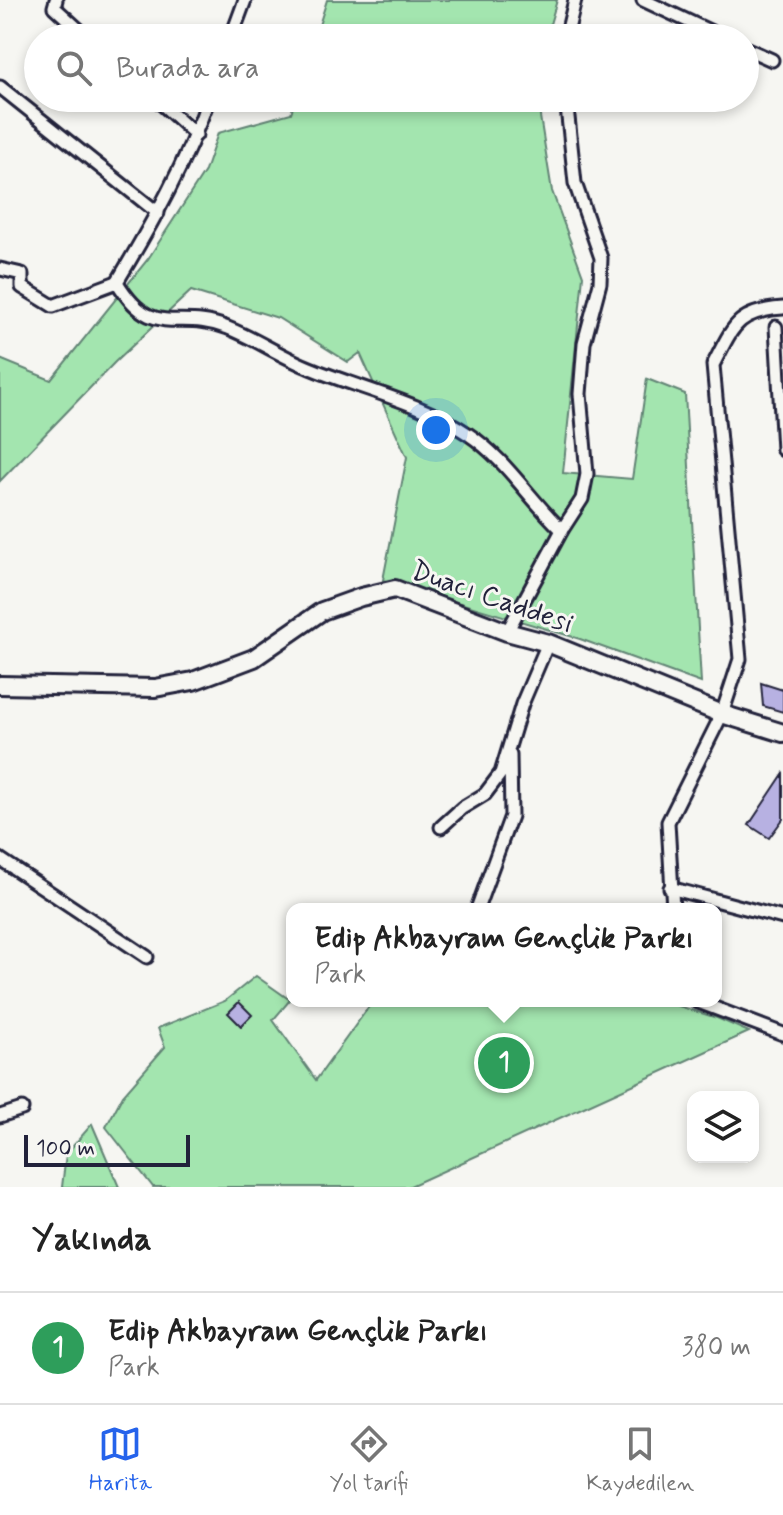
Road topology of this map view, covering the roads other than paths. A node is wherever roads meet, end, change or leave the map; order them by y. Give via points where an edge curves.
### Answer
1 (56, 0) edge
2 (245, 0) edge
3 (575, 0) edge
4 (643, 0) edge
5 (73, 24) edge
6 (236, 24) edge
7 (569, 24) edge
8 (694, 24) edge
9 (759, 54) edge
10 (772, 60) dead end
11 (0, 87) edge
12 (24, 106) edge
13 (31, 112) edge
14 (171, 112) edge
15 (204, 112) edge
16 (567, 112) edge
17 (196, 135) junction
18 (158, 213) junction
19 (0, 269) edge
20 (117, 282) junction
21 (783, 308) edge
22 (776, 327) dead end
23 (783, 450) edge
24 (562, 530) junction
25 (507, 632) junction
26 (548, 643) junction
27 (0, 685) edge
28 (722, 714) junction
29 (783, 733) edge
30 (510, 747) junction
31 (441, 827) dead end
32 (0, 859) edge
33 (670, 888) junction
34 (479, 903) edge
35 (672, 903) edge
36 (783, 918) edge
37 (147, 957) dead end
38 (712, 1007) edge
39 (783, 1034) edge
40 (22, 1109) dead end
41 (0, 1116) edge

1 - 5 street via 54,7
2 - 6 street
3 - 7 street
4 - 8 street
9 - 10 street
11 - 12 street
13 - 18 street
14 - 17 street
15 - 17 street
16 - 24 street via 575,183 601,258 580,394 587,474 582,499
17 - 18 street
18 - 20 street
19 - 20 street via 22,274 22,287 53,306
20 - 24 street via 127,298 156,320 205,320 306,367 446,420 490,450
21 - 28 street via 761,310 735,323 713,365 740,659
22 - 23 street
24 - 25 street
25 - 26 street, Duacı Caddesi
25 - 27 street, Duacı Caddesi via 395,589 322,611 254,658 193,681 155,688
26 - 28 street, Duacı Caddesi
26 - 30 street
28 - 29 street, Duacı Caddesi
28 - 33 street via 668,822
30 - 31 street via 494,784
30 - 34 street via 511,816
32 - 37 street
33 - 35 street
33 - 36 street
38 - 39 street
40 - 41 street

